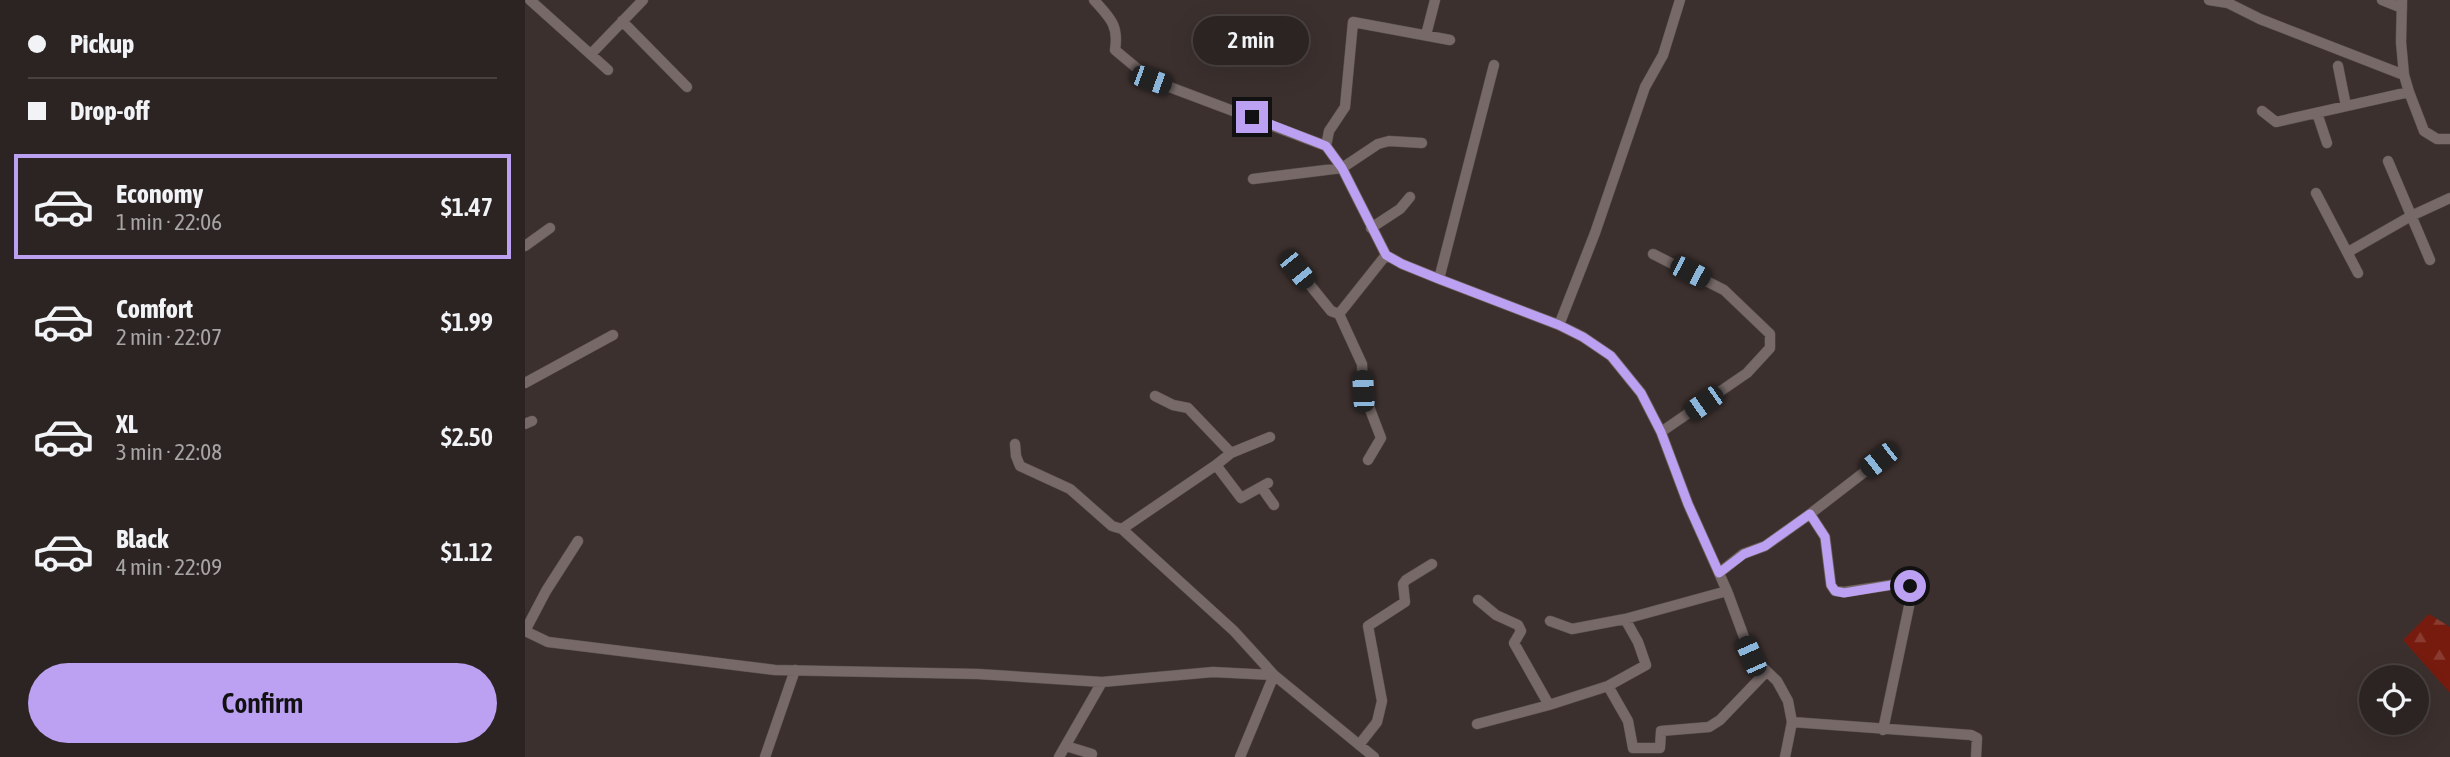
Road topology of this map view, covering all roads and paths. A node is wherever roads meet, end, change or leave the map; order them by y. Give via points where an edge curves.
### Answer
1 (530, 0) edge
2 (643, 0) edge
3 (1094, 0) edge
4 (1435, 0) edge
5 (1680, 0) edge
6 (2209, 0) edge
7 (2382, 0) edge
8 (2402, 4) edge
9 (622, 21) junction
10 (1426, 35) junction
11 (1450, 40) dead end
12 (591, 54) junction
13 (1494, 65) dead end
14 (2339, 66) dead end
15 (608, 70) dead end
16 (2404, 75) junction
17 (687, 87) dead end
18 (2409, 92) junction
19 (2346, 106) junction
20 (2263, 111) dead end
21 (2317, 113) junction
22 (2450, 139) edge
23 (1422, 143) dead end
24 (2327, 143) dead end
25 (1326, 146) junction
26 (2388, 161) dead end
27 (1342, 168) junction
28 (1253, 179) dead end
29 (2316, 193) dead end
30 (1410, 197) dead end
31 (2450, 198) edge
32 (2411, 216) junction
33 (550, 228) dead end
34 (1371, 228) junction
35 (525, 246) edge
36 (2348, 252) junction
37 (1653, 254) dead end
38 (1386, 255) junction
39 (2430, 260) dead end
40 (1297, 270) dead end
41 (2358, 273) dead end
42 (1439, 279) junction
43 (1339, 314) junction
44 (1559, 325) junction
45 (613, 335) dead end
46 (525, 383) edge
47 (1155, 396) dead end
48 (1661, 432) junction
49 (1270, 438) dead end
50 (1015, 444) dead end
51 (1231, 453) junction
52 (1368, 460) dead end
53 (1879, 460) dead end
54 (1216, 465) junction
55 (1274, 505) dead end
56 (1810, 514) junction
57 (1122, 530) junction
58 (578, 541) dead end
59 (1432, 564) dead end
60 (1719, 573) junction
61 (1727, 591) junction
62 (1478, 600) dead end
63 (1625, 619) junction
64 (1550, 621) dead end
65 (525, 631) edge
66 (795, 670) junction
67 (1766, 672) junction
68 (1274, 675) junction
69 (1103, 682) junction
70 (1608, 686) junction
71 (1549, 705) junction
72 (1791, 722) junction
73 (1476, 724) dead end
74 (1883, 730) junction
75 (1359, 745) junction
76 (1066, 746) junction
77 (1092, 754) dead end
78 (765, 757) edge
79 (1059, 757) edge
80 (1240, 757) edge
81 (1374, 757) edge
82 (1785, 757) edge
83 (1976, 757) edge

1 - 12 street
2 - 9 street
3 - 25 street via 1115,25 1115,50 1151,80
4 - 10 street
5 - 44 street
6 - 16 street via 2228,3
7 - 8 street
8 - 16 street
9 - 12 street
9 - 17 street
10 - 11 street
10 - 25 street via 1353,22 1345,107 1329,131
12 - 15 street
13 - 42 street
14 - 19 street
16 - 18 street
18 - 19 street
18 - 22 street via 2424,131 2437,139
19 - 21 street
20 - 21 street via 2276,122
21 - 24 street
23 - 27 street via 1378,144
25 - 27 street
26 - 32 street
27 - 28 street
27 - 34 street
29 - 36 street
30 - 34 street
31 - 32 street
32 - 36 street
32 - 39 street
33 - 35 street
34 - 38 street
36 - 41 street
37 - 48 street via 1724,290 1770,334 1770,348 1747,373
38 - 42 street
38 - 43 street
40 - 43 street via 1331,311
42 - 44 street
43 - 52 street via 1362,364 1363,391 1381,438
44 - 48 street via 1611,356 1641,393
45 - 46 street
47 - 51 street via 1188,408
48 - 60 street
49 - 51 street
50 - 57 street via 1020,466 1070,489
51 - 54 street
53 - 56 street
54 - 55 street via 1241,498 1265,485
54 - 57 street
56 - 60 street
56 - 74 street via 1825,537 1835,591 1910,586
57 - 68 street via 1234,631
58 - 65 street
59 - 75 street via 1403,584 1405,602 1368,626 1382,701 1377,722
60 - 61 street
61 - 63 street
61 - 67 street via 1751,656
62 - 71 street via 1518,625 1521,631 1514,643
63 - 64 street via 1573,629
63 - 70 street via 1646,665
65 - 66 street via 548,642
66 - 69 street
66 - 78 street
67 - 70 street via 1709,727 1661,731 1660,748 1633,748 1628,721
67 - 72 street via 1788,701
68 - 69 street via 1213,672
68 - 75 street
68 - 80 street
69 - 76 street
70 - 71 street
71 - 73 street
72 - 74 street
72 - 82 street
74 - 83 street via 1971,735 1977,738
75 - 81 street
76 - 77 street
76 - 79 street

